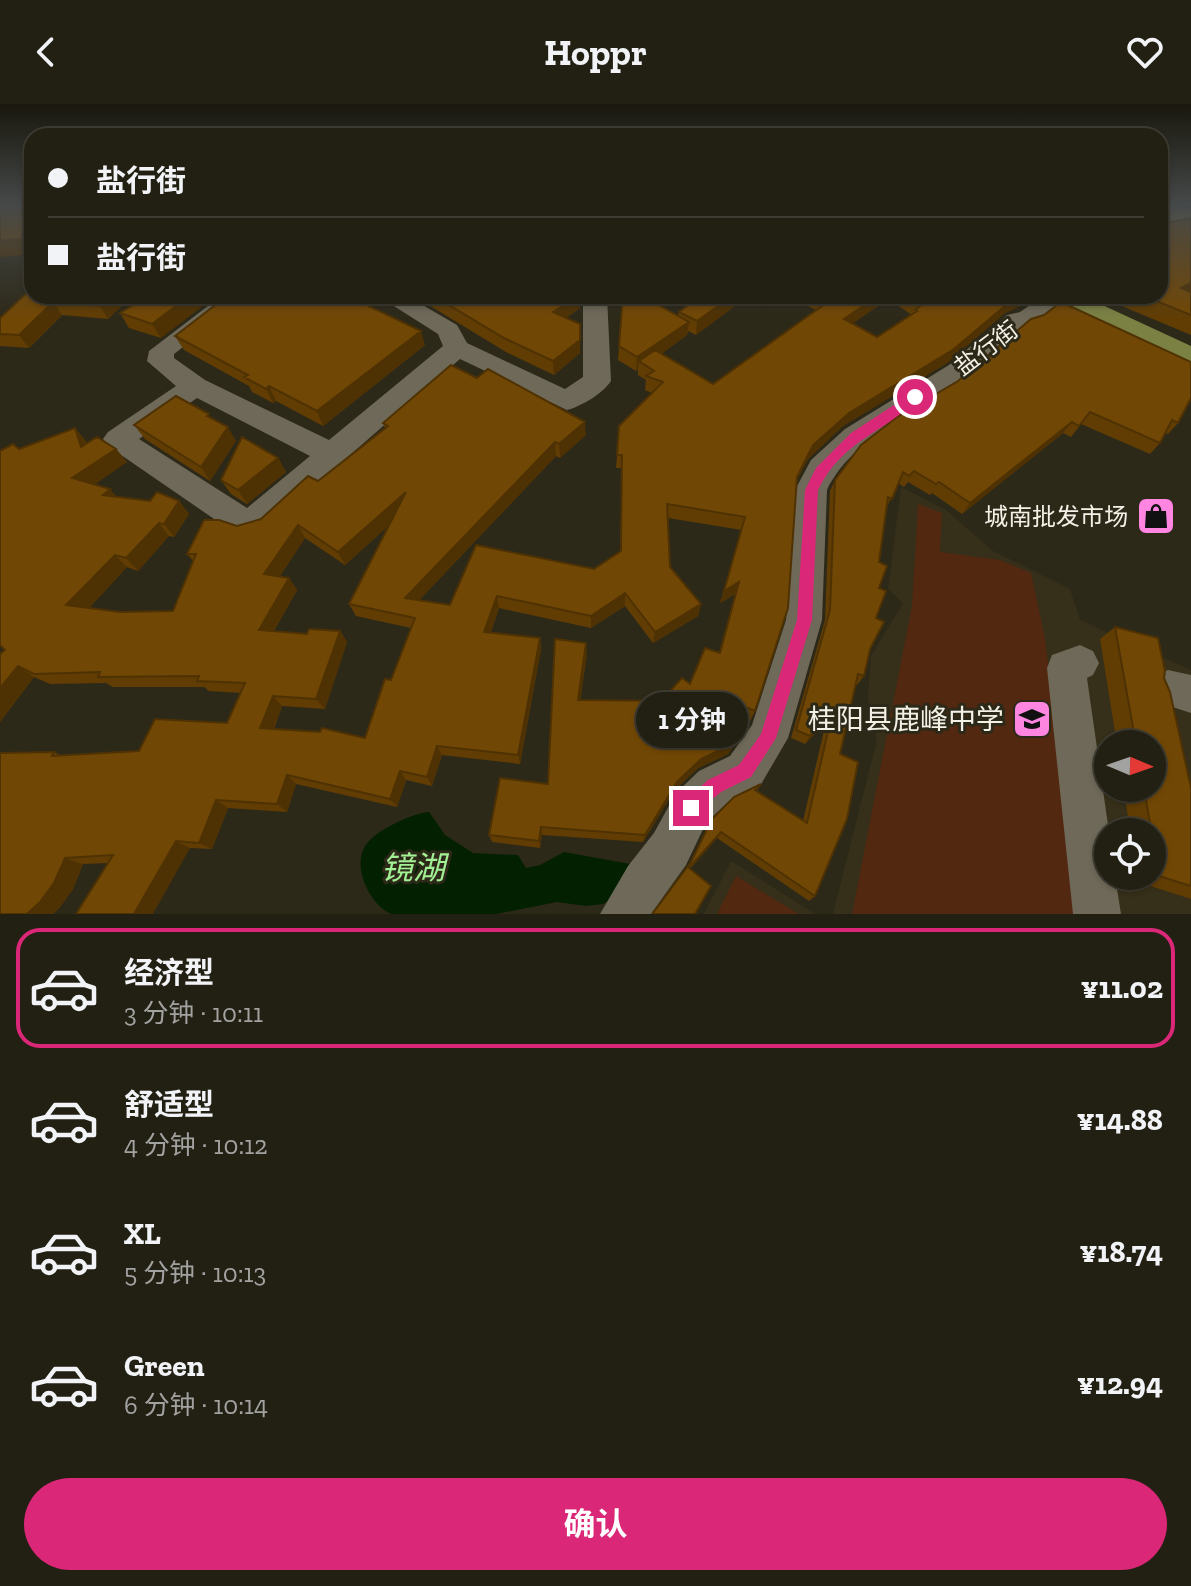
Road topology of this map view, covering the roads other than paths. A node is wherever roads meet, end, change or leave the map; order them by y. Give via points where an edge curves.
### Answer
1 (225, 304) edge
2 (404, 304) edge
3 (595, 304) edge
4 (1048, 304) edge
5 (1076, 304) edge
6 (457, 348) junction
7 (1191, 359) edge
8 (195, 386) junction
9 (332, 454) junction
10 (1080, 663) dead end
11 (624, 914) edge
12 (1097, 914) edge

1 - 8 lane via 162,351 160,361
2 - 6 lane via 448,330
3 - 6 lane via 597,381 567,401
4 - 11 lane, 盐行街 via 1016,320 958,371 855,436 822,468 811,490 804,620 768,738 745,771 714,786 691,808 670,849
5 - 7 main road
6 - 9 lane
8 - 9 lane
8 - 9 lane via 118,439 245,523
10 - 12 lane via 1066,668

